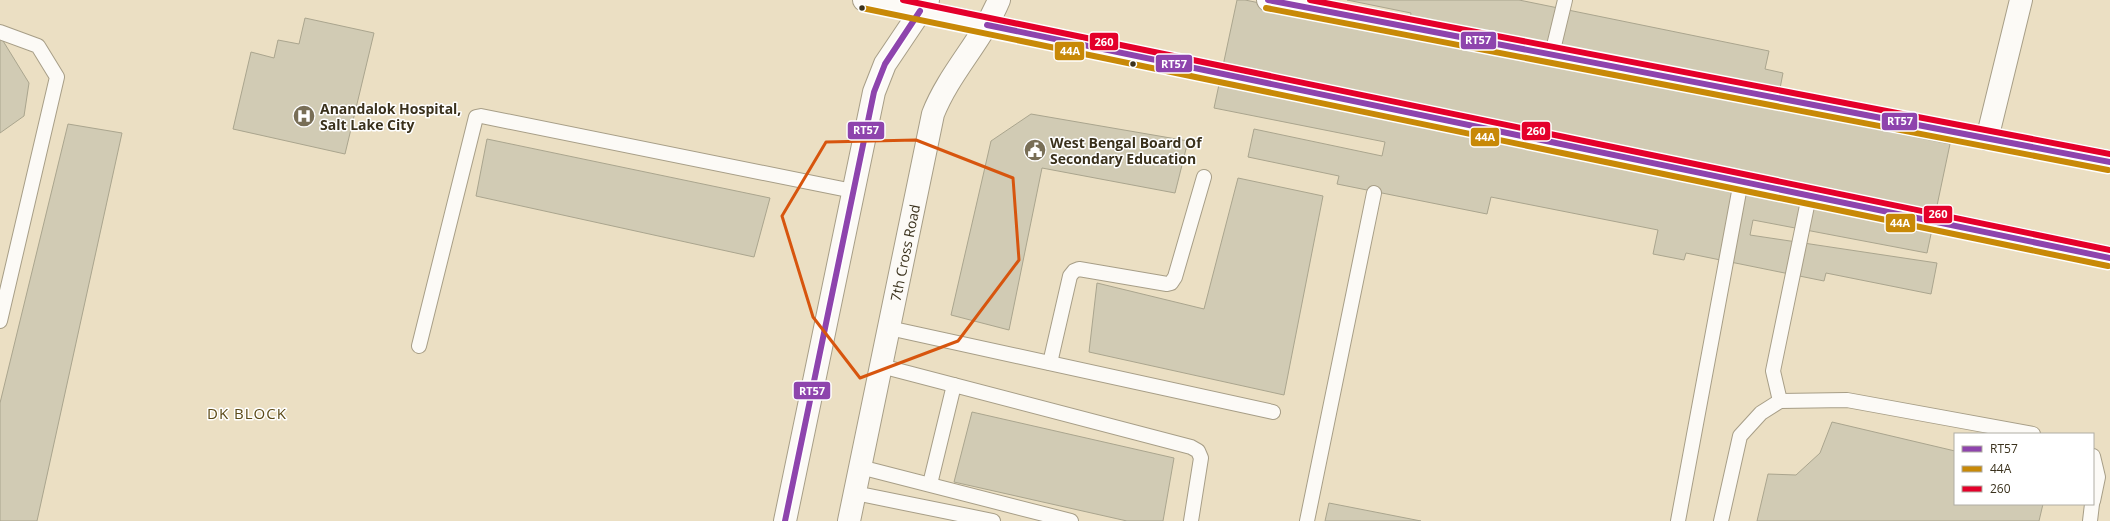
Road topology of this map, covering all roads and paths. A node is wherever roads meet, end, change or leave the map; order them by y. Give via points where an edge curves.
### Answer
1 (864, 0) edge
2 (999, 0) edge
3 (1268, 0) edge
4 (1565, 0) edge
5 (2021, 0) edge
6 (924, 6) edge
7 (987, 25) junction
8 (0, 32) edge
9 (1552, 54) junction
10 (1987, 139) junction
11 (2110, 162) edge
12 (1204, 177) dead end
13 (1741, 181) junction
14 (853, 191) junction
15 (1374, 193) dead end
16 (1809, 196) junction
17 (2110, 258) edge
18 (0, 321) edge
19 (889, 328) junction
20 (419, 346) dead end
21 (1050, 363) junction
22 (881, 366) junction
23 (954, 385) junction
24 (1780, 401) junction
25 (1274, 412) dead end
26 (2028, 433) edge
27 (2094, 460) edge
28 (860, 467) junction
29 (930, 484) junction
30 (855, 493) junction
31 (2094, 496) edge
32 (2092, 505) edge
33 (928, 514) edge
34 (785, 521) edge
35 (849, 521) edge
36 (993, 521) edge
37 (1071, 521) edge
38 (1191, 521) edge
39 (1307, 521) edge
40 (1678, 521) edge
41 (1721, 521) edge
42 (2090, 521) edge

1 - 6 main road
2 - 7 main road, 7th Cross Road
3 - 9 main road
4 - 9 lane
5 - 10 main road
6 - 7 main road
6 - 14 main road via 885,64 877,85
7 - 13 main road
7 - 19 main road, 7th Cross Road via 942,92 933,114
8 - 18 lane via 38,46 57,78
9 - 10 main road
10 - 11 main road
12 - 21 lane via 1175,277 1171,282 1167,284 1079,269 1074,271 1070,276
13 - 16 main road
13 - 40 lane
14 - 20 lane via 476,117
14 - 34 main road
15 - 39 lane
16 - 17 main road
16 - 24 lane via 1773,371
19 - 21 lane
19 - 22 main road, 7th Cross Road
21 - 25 lane
22 - 23 lane
22 - 28 main road, 7th Cross Road
23 - 29 lane
23 - 38 lane via 1191,447 1198,451 1200,458
24 - 26 lane via 1847,400
24 - 41 lane via 1761,413 1740,436
27 - 31 lane via 2098,477
28 - 29 lane
28 - 30 main road, 7th Cross Road
29 - 37 lane
30 - 33 lane
30 - 35 main road, 7th Cross Road
32 - 42 lane
33 - 36 lane

